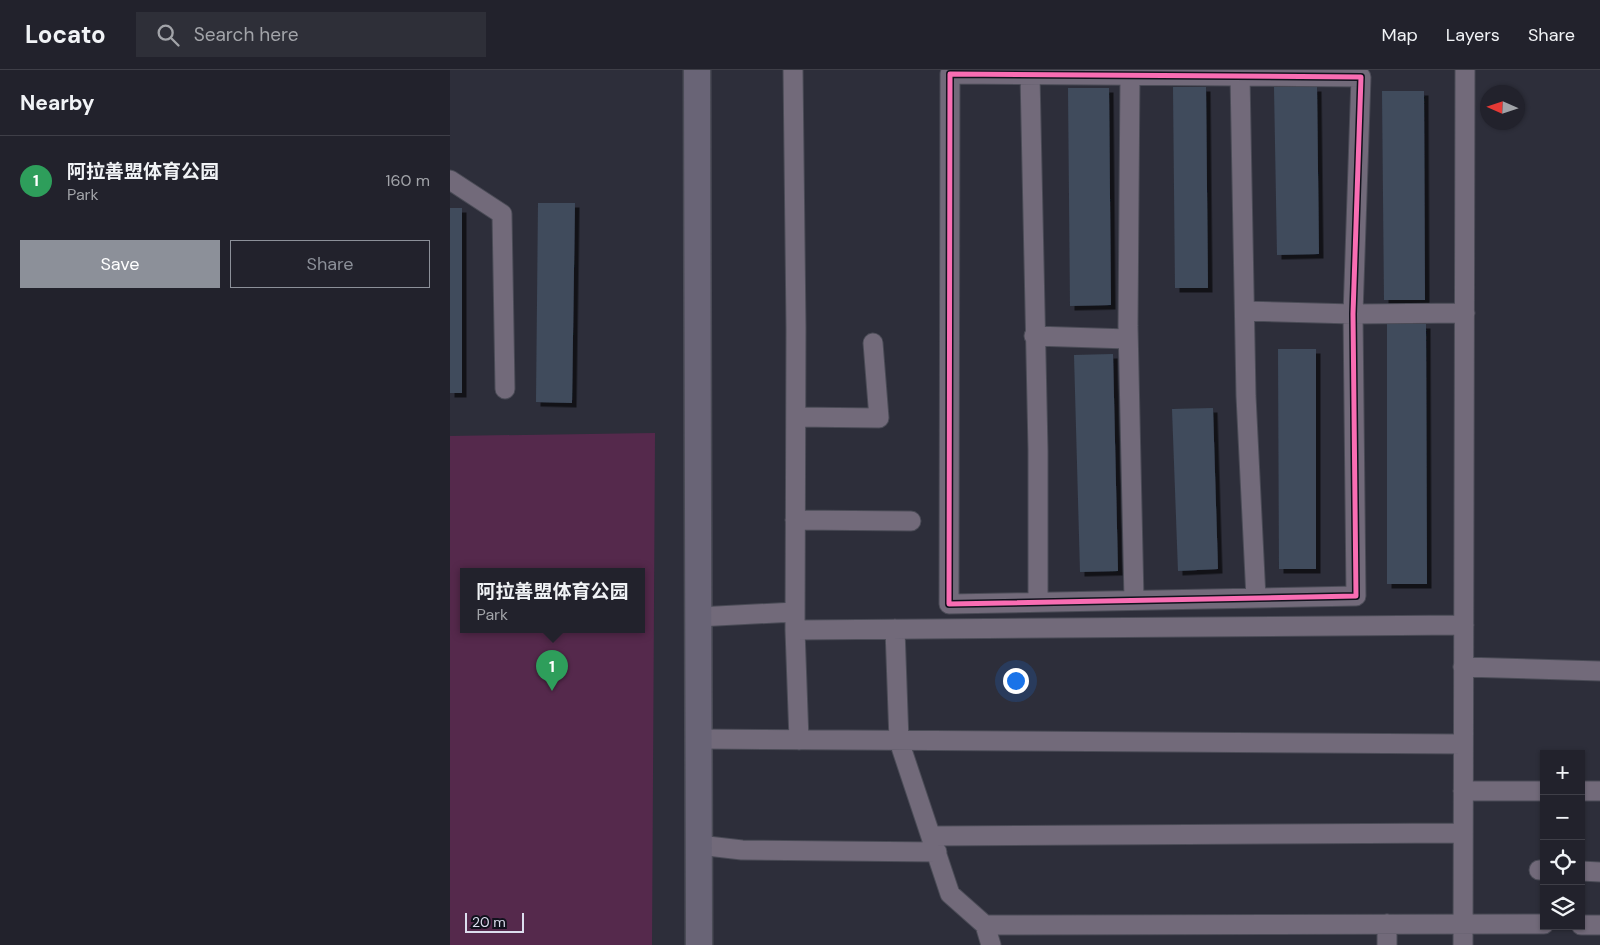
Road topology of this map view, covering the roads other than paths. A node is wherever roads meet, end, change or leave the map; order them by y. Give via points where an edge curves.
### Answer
1 (697, 70) edge
2 (793, 70) edge
3 (1465, 70) edge
4 (1030, 75) junction
5 (1130, 76) junction
6 (1240, 76) junction
7 (450, 180) edge
8 (1245, 311) junction
9 (1465, 313) junction
10 (1353, 314) junction
11 (1034, 336) junction
12 (1128, 339) junction
13 (873, 343) dead end
14 (505, 388) dead end
15 (796, 417) junction
16 (795, 520) junction
17 (912, 521) dead end
18 (1256, 598) junction
19 (1134, 600) junction
20 (1038, 602) junction
21 (698, 617) junction
22 (795, 621) junction
23 (1464, 625) junction
24 (895, 629) junction
25 (1464, 667) junction
26 (1600, 671) edge
27 (699, 739) junction
28 (799, 740) junction
29 (899, 741) junction
30 (1463, 744) junction
31 (1463, 790) junction
32 (1540, 791) edge
33 (1585, 791) edge
34 (1600, 791) edge
35 (1463, 833) junction
36 (935, 844) junction
37 (699, 845) junction
38 (1585, 871) edge
39 (1600, 872) edge
40 (1387, 924) junction
41 (1463, 924) junction
42 (1540, 924) edge
43 (985, 925) junction
44 (1585, 925) edge
45 (1600, 925) edge
46 (699, 945) edge
47 (991, 945) edge
48 (1387, 945) edge
49 (1463, 945) edge

1 - 21 street
2 - 15 street
3 - 9 street
4 - 5 street
4 - 11 street
4 - 20 street via 950,74 949,604
5 - 6 street
5 - 12 street
6 - 8 street
6 - 10 street via 1362,77
7 - 14 street via 502,214
8 - 10 street
8 - 18 street
9 - 10 street
9 - 23 street
10 - 18 street via 1356,596
11 - 12 street
11 - 20 street
12 - 19 street
13 - 15 street via 879,418
15 - 16 street
16 - 17 street
16 - 22 street
18 - 19 street
19 - 20 street
21 - 22 street
21 - 27 street
22 - 24 street
22 - 28 street
23 - 24 street
23 - 25 street
24 - 29 street
25 - 26 street
25 - 30 street
27 - 28 street
27 - 37 street
28 - 29 street
29 - 30 street
29 - 36 street
30 - 31 street
31 - 32 street
31 - 35 street
33 - 34 street
35 - 36 street
35 - 41 street
36 - 37 street via 742,850
36 - 43 street via 950,894
37 - 46 street
38 - 39 street
40 - 41 street
40 - 43 street
40 - 48 street
41 - 42 street
41 - 49 street
43 - 47 street
44 - 45 street

